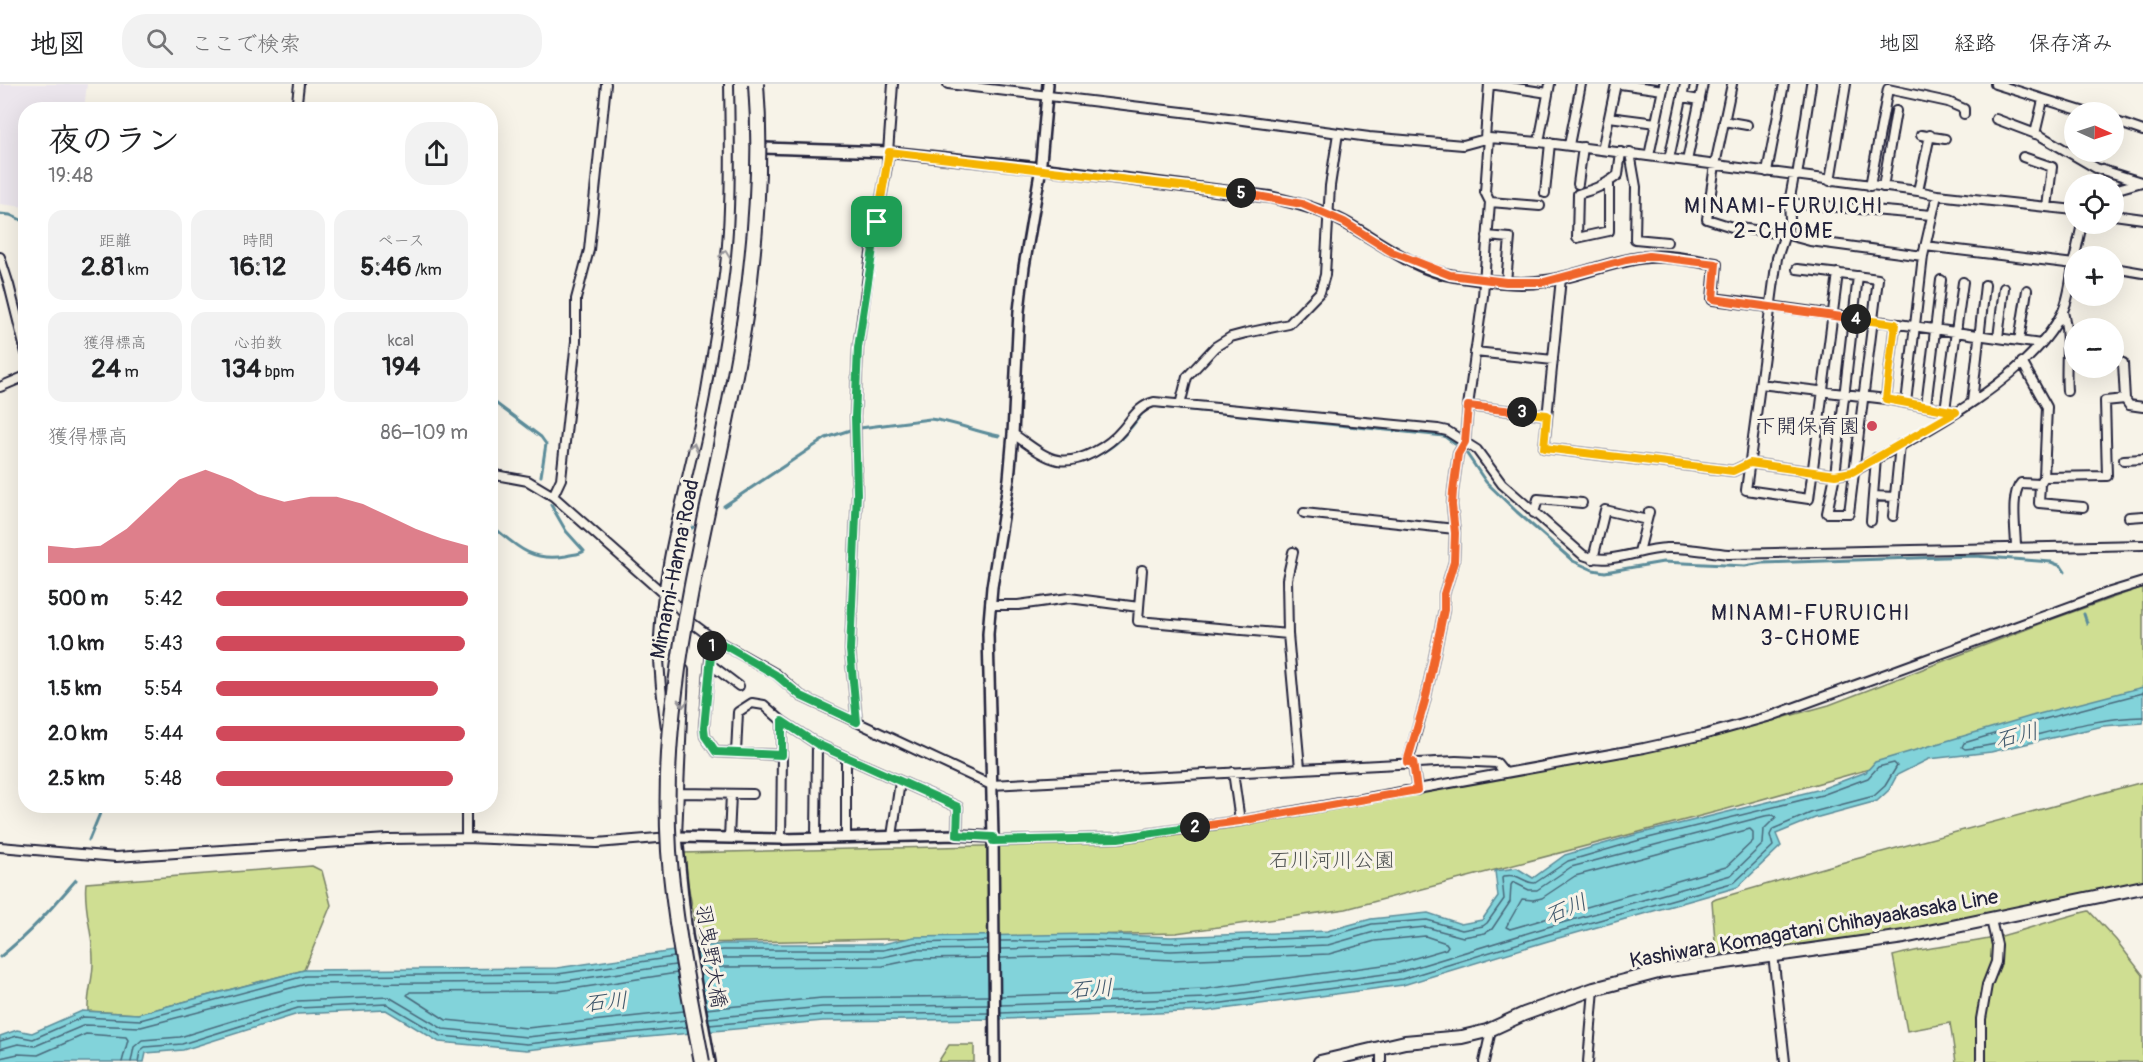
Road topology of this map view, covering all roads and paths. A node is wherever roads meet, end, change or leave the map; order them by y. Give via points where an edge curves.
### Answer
1 (299, 84) edge
2 (606, 84) edge
3 (729, 84) edge
4 (750, 84) edge
5 (756, 84) edge
6 (761, 84) edge
7 (893, 84) edge
8 (948, 84) edge
9 (1048, 84) edge
10 (1490, 84) edge
11 (1581, 84) edge
12 (1618, 84) edge
13 (1685, 84) edge
14 (1703, 84) edge
15 (1732, 84) edge
16 (1784, 84) edge
17 (1811, 84) edge
18 (1846, 84) edge
19 (1995, 84) edge
20 (1664, 87) edge
21 (2012, 87) edge
22 (1549, 88) edge
23 (1047, 95) junction
24 (1682, 97) junction
25 (2043, 99) junction
26 (1700, 100) junction
27 (297, 102) edge
28 (2064, 106) edge
29 (1896, 111) dead end
30 (1964, 114) dead end
31 (1609, 117) junction
32 (1996, 119) dead end
33 (1725, 122) junction
34 (1656, 123) junction
35 (2124, 124) edge
36 (1747, 125) dead end
37 (2143, 130) edge
38 (1338, 133) junction
39 (2035, 134) junction
40 (1921, 135) dead end
41 (1930, 135) junction
42 (1487, 138) junction
43 (1945, 138) dead end
44 (1539, 142) junction
45 (1550, 143) junction
46 (1569, 145) junction
47 (1583, 147) junction
48 (763, 148) junction
49 (1602, 150) junction
50 (889, 152) junction
51 (1621, 152) junction
52 (1630, 153) junction
53 (1649, 156) junction
54 (2023, 157) dead end
55 (1669, 159) junction
56 (1687, 161) junction
57 (1715, 165) junction
58 (1040, 168) junction
59 (1767, 172) junction
60 (1795, 176) junction
61 (1830, 181) junction
62 (1609, 182) junction
63 (2142, 182) edge
64 (1578, 184) dead end
65 (1870, 186) junction
66 (1883, 187) junction
67 (2124, 187) edge
68 (1918, 191) junction
69 (1545, 193) dead end
70 (1937, 195) junction
71 (1490, 202) junction
72 (1789, 203) junction
73 (1540, 206) dead end
74 (2047, 207) junction
75 (2064, 209) edge
76 (1328, 214) junction
77 (1932, 215) junction
78 (2124, 216) edge
79 (2143, 219) edge
80 (1784, 234) junction
81 (1487, 236) junction
82 (1667, 242) dead end
83 (1925, 246) junction
84 (1923, 256) junction
85 (0, 257) edge
86 (2064, 259) edge
87 (1797, 269) dead end
88 (2124, 270) edge
89 (1838, 273) junction
90 (2143, 273) edge
91 (1858, 276) junction
92 (1562, 278) junction
93 (1484, 280) junction
94 (1941, 280) dead end
95 (1506, 282) junction
96 (1963, 282) dead end
97 (1985, 285) dead end
98 (2004, 288) dead end
99 (2027, 291) dead end
100 (1770, 306) junction
101 (2064, 306) edge
102 (2063, 312) junction
103 (1833, 315) junction
104 (1852, 318) junction
105 (2065, 318) edge
106 (18, 321) edge
107 (1873, 321) junction
108 (1895, 324) junction
109 (1916, 327) junction
110 (1936, 329) junction
111 (1956, 332) junction
112 (1978, 335) junction
113 (1998, 338) junction
114 (2019, 341) junction
115 (2041, 344) junction
116 (1475, 352) junction
117 (1553, 360) junction
118 (2022, 362) junction
119 (2068, 378) edge
120 (2124, 378) edge
121 (18, 379) edge
122 (1760, 384) junction
123 (0, 387) edge
124 (2067, 391) dead end
125 (1823, 393) junction
126 (1843, 396) junction
127 (1864, 398) junction
128 (1886, 399) junction
129 (2125, 399) junction
130 (1972, 402) junction
131 (1906, 403) junction
132 (1180, 405) junction
133 (1468, 406) junction
134 (1926, 406) junction
135 (2143, 407) edge
136 (1946, 410) junction
137 (1956, 412) junction
138 (1547, 415) junction
139 (1013, 434) junction
140 (1465, 442) junction
141 (1900, 445) junction
142 (1876, 458) junction
143 (2143, 459) edge
144 (2124, 460) dead end
145 (1750, 463) junction
146 (1855, 470) junction
147 (1813, 472) junction
148 (498, 475) edge
149 (1835, 475) junction
150 (2042, 480) junction
151 (553, 496) junction
152 (1873, 496) junction
153 (1895, 497) junction
154 (1582, 503) dead end
155 (2084, 507) dead end
156 (1304, 513) dead end
157 (1534, 513) junction
158 (1893, 516) dead end
159 (2143, 516) edge
160 (2128, 517) dead end
161 (1871, 521) dead end
162 (1455, 529) junction
163 (2143, 545) edge
164 (2016, 547) junction
165 (1293, 552) dead end
166 (1639, 552) junction
167 (1593, 559) junction
168 (1142, 570) dead end
169 (2143, 582) edge
170 (663, 595) junction
171 (990, 605) junction
172 (1139, 607) junction
173 (692, 623) junction
174 (1288, 634) junction
175 (712, 638) junction
176 (710, 664) junction
177 (740, 686) dead end
178 (782, 721) junction
179 (857, 722) junction
180 (817, 744) junction
181 (735, 753) junction
182 (782, 755) junction
183 (846, 757) junction
184 (1410, 762) junction
185 (1300, 768) junction
186 (1233, 772) junction
187 (1505, 773) junction
188 (900, 782) junction
189 (992, 785) junction
190 (1417, 790) junction
191 (679, 793) junction
192 (731, 794) junction
193 (753, 794) dead end
194 (466, 813) edge
195 (1240, 821) junction
196 (957, 835) junction
197 (892, 836) junction
198 (677, 837) junction
199 (846, 837) junction
200 (466, 838) junction
201 (729, 838) junction
202 (816, 838) junction
203 (781, 839) junction
204 (993, 842) junction
205 (0, 847) edge
206 (2143, 887) edge
207 (1991, 920) junction
208 (1773, 954) junction
209 (1594, 988) junction
210 (1487, 1031) junction
211 (1382, 1046) junction
212 (1325, 1061) edge
213 (696, 1062) edge
214 (702, 1062) edge
215 (710, 1062) edge
216 (995, 1062) edge
217 (1381, 1062) edge
218 (1484, 1062) edge
219 (1588, 1062) edge
220 (1785, 1062) edge
221 (1981, 1062) edge

1 - 27 street
2 - 151 street via 589,250 576,299 576,341 561,479
170 -> 3 street via 716,329 728,232
4 - 213 highway, Mimami-Hanna Road, bridge via 750,213 744,266 725,394 681,613 669,693 664,767 669,907
5 - 214 highway, Mimami-Hanna Road, bridge via 756,214 745,316 686,614 674,694 670,766 669,850
6 - 48 street
7 - 50 street
8 - 23 street
9 - 23 street
10 - 22 street
10 - 42 street
11 - 46 street
12 - 20 street
12 - 31 street
13 - 24 street
14 - 26 street
15 - 33 street
16 - 59 street
17 - 60 street
18 - 61 street
19 - 21 street
20 - 34 street
21 - 25 street
22 - 44 street
23 - 38 street
23 - 58 street
24 - 26 street
24 - 55 street
25 - 28 street
25 - 39 street
26 - 56 street
29 - 66 street
30 - 65 street via 1964,109 1948,102 1887,89
31 - 34 street
31 - 49 street
32 - 39 street
33 - 36 street
33 - 57 street
34 - 53 street
35 - 37 street
38 - 42 street via 1463,145
38 - 76 street
39 - 63 street via 2096,168
40 - 41 street
41 - 43 street
41 - 68 street
42 - 44 street
42 - 71 street via 1485,192
44 - 45 street
45 - 46 street
45 - 69 street
46 - 47 street
47 - 49 street
47 - 64 street
48 - 50 street
48 - 173 street via 753,302
49 - 51 street
50 - 58 street
50 - 179 street via 858,348 850,650
51 - 52 street
51 - 62 street via 1618,174
52 - 53 street
52 - 82 street via 1636,187 1635,239
53 - 55 street
54 - 74 street via 2052,167
55 - 56 street
56 - 57 street
57 - 59 street
57 - 80 street via 1707,219 1732,227
58 - 76 street via 1270,197
58 - 139 street via 1022,278
59 - 60 street
60 - 61 street
60 - 72 street
61 - 65 street
62 - 62 street via 1578,194 1577,238 1610,231
63 - 67 street
65 - 66 street
66 - 68 street
68 - 70 street
70 - 74 street
70 - 77 street
71 - 73 street
71 - 81 street
72 - 77 street
72 - 80 street via 1790,219
74 - 75 street
76 - 93 street via 1424,266
76 - 132 street via 1325,275 1320,292 1289,324 1238,335 1215,347 1187,377
77 - 83 street
78 - 79 street
80 - 84 street
80 - 100 street
81 - 93 street
81 - 95 street via 1510,238
83 - 84 street
83 - 86 street
84 - 109 street
85 - 106 street
87 - 89 street
88 - 90 street
89 - 91 street
89 - 103 street
91 - 104 street
91 - 107 street via 1878,279
92 - 95 street
92 - 100 street via 1649,256 1716,264 1713,299
92 - 117 street
93 - 95 street
93 - 116 street
94 - 110 street
96 - 111 street
97 - 112 street
98 - 113 street
99 - 114 street
100 - 103 street
100 - 122 street
101 - 102 street
102 - 105 street
102 - 115 street
103 - 104 street
103 - 125 street
104 - 107 street
104 - 126 street
107 - 108 street
107 - 127 street
108 - 109 street
108 - 128 street
109 - 110 street
109 - 131 street
110 - 111 street
110 - 134 street
111 - 112 street
111 - 136 street
112 - 113 street
112 - 130 street
113 - 114 street
114 - 115 street
115 - 118 street
116 - 117 street
116 - 133 street
117 - 138 street
118 - 130 street
118 - 150 street via 2047,407
119 - 124 street
120 - 129 street
121 - 123 street
122 - 125 street
122 - 145 street
125 - 126 street
125 - 147 street
126 - 127 street
126 - 149 street
127 - 128 street
127 - 146 street
128 - 131 street
129 - 135 street via 2128,405
129 - 150 street via 2105,401 2107,476
130 - 137 street
131 - 134 street
132 - 139 street via 1146,404 1106,445 1069,460 1056,460
132 - 140 street via 1438,429
133 - 138 street
133 - 140 street
134 - 136 street
136 - 137 street
137 - 141 street
138 - 145 street via 1544,448 1733,471
139 - 171 street
140 - 157 street via 1477,450 1502,484
140 - 162 street via 1458,454 1453,491
141 - 142 street
141 - 153 street
142 - 146 street
142 - 152 street
143 - 144 street
145 - 147 street
145 - 147 street via 1746,490 1788,498 1809,499
146 - 149 street
146 - 149 street via 1849,513 1827,513
147 - 149 street
148 - 151 street via 528,481
150 - 155 street via 2039,503
150 - 164 street via 2017,486
151 - 170 street
152 - 153 street
152 - 161 street
153 - 158 street
154 - 157 street via 1538,499
156 - 162 street
157 - 167 street
159 - 160 street
162 - 184 street via 1454,562
163 - 164 street
164 - 166 street via 1844,553 1728,554 1667,548
165 - 174 street via 1287,579
166 - 167 street
166 - 167 street via 1648,516 1605,510
168 - 172 street
169 - 187 street via 1771,716 1644,748
170 - 173 street
170 - 198 street via 659,673
171 - 172 street via 1069,598
171 - 189 street
172 - 174 street via 1138,621
173 - 175 street
173 -> 191 street via 684,672
174 - 185 street
175 - 176 street
175 - 179 street via 776,675 801,696
176 - 177 street
176 - 181 street via 705,736 716,752
178 - 180 street
178 - 181 street via 764,705 752,703 738,712
178 - 182 street
179 - 189 street
180 - 183 street
180 - 202 street
181 - 182 street
182 - 203 street
183 - 188 street
183 - 199 street
184 - 185 street
184 - 187 street via 1497,763
184 - 190 street
185 - 186 street
186 - 189 street
186 - 195 street
187 - 190 street
188 - 196 street via 958,807
188 - 197 street
189 - 204 street
190 - 195 street
191 - 192 street
191 - 198 street
192 - 193 street
192 - 201 street
194 - 200 street
195 - 204 street via 1118,838
196 - 197 street
196 - 204 street
197 - 199 street
198 - 200 street via 597,843
198 - 201 street
198 - 215 street, 羽曳野大橋 via 687,935
199 - 202 street
200 - 205 street via 387,839 116,857
201 - 203 street
202 - 203 street
204 - 216 street
206 - 207 main road, Kashiwara Komagatani Chihayaakasaka Line
207 - 208 main road, Kashiwara Komagatani Chihayaakasaka Line via 1904,937
207 - 221 street via 1997,945 1996,962 1981,1019
208 - 209 main road, Kashiwara Komagatani Chihayaakasaka Line via 1662,971
208 - 220 street
209 - 210 main road, Kashiwara Komagatani Chihayaakasaka Line
209 - 219 street
210 - 211 main road, Kashiwara Komagatani Chihayaakasaka Line
210 - 218 street via 1490,1035
211 - 212 main road, Kashiwara Komagatani Chihayaakasaka Line
211 - 217 street

